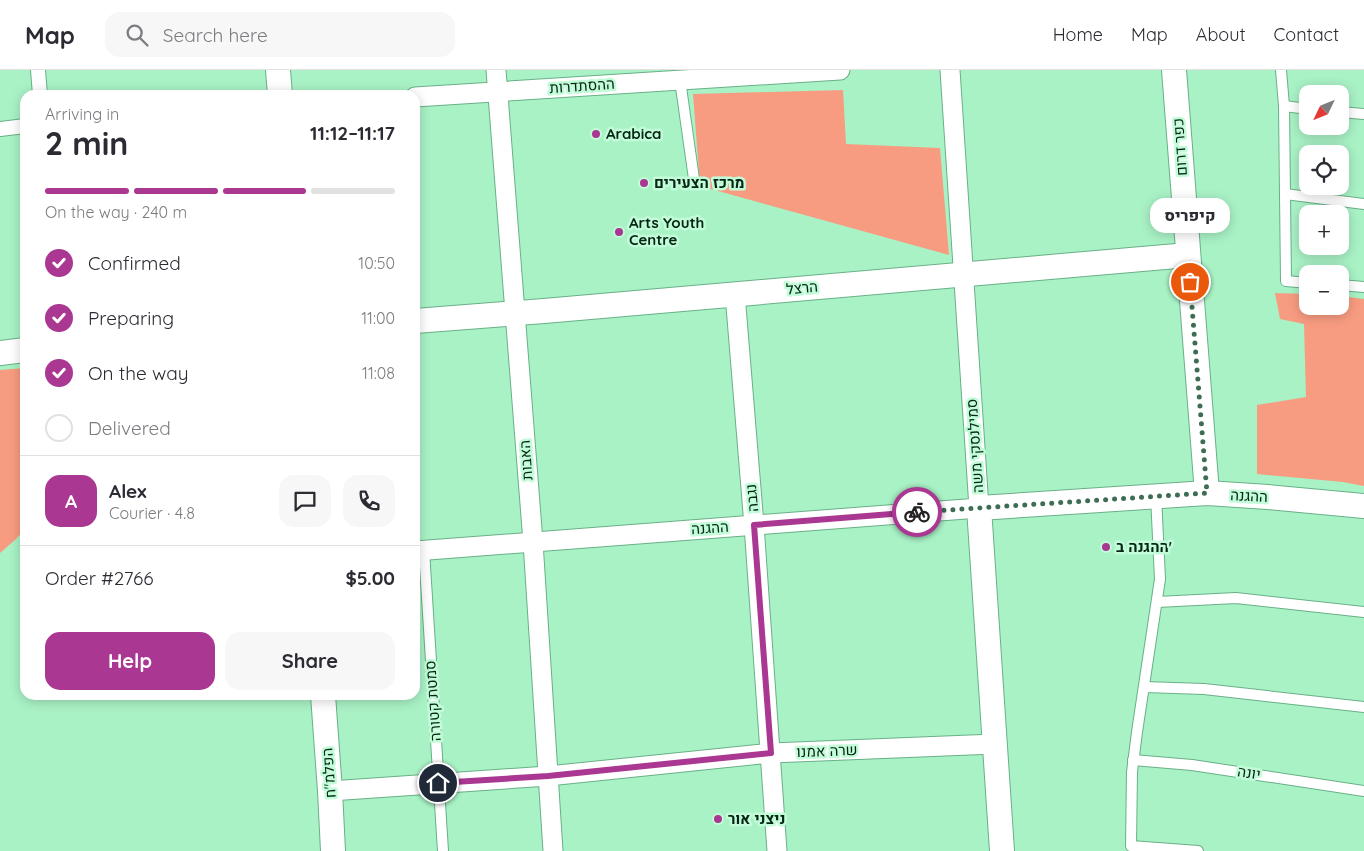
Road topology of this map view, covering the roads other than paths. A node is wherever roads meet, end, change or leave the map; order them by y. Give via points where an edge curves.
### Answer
1 (38, 70) edge
2 (278, 70) edge
3 (496, 70) edge
4 (840, 70) edge
5 (950, 70) edge
6 (1174, 70) edge
7 (1282, 70) edge
8 (722, 74) edge
9 (680, 80) junction
10 (40, 90) edge
11 (280, 90) edge
12 (498, 92) junction
13 (420, 97) edge
14 (1284, 106) junction
15 (1299, 108) edge
16 (1349, 113) edge
17 (1364, 114) edge
18 (20, 127) edge
19 (0, 129) edge
20 (694, 179) dead end
21 (1284, 194) junction
22 (1364, 204) edge
23 (1188, 255) junction
24 (964, 274) junction
25 (1299, 282) edge
26 (1349, 286) edge
27 (1364, 287) edge
28 (735, 294) junction
29 (515, 314) junction
30 (420, 321) edge
31 (20, 351) edge
32 (0, 353) edge
33 (1207, 493) junction
34 (1156, 496) junction
35 (1364, 506) edge
36 (979, 508) junction
37 (754, 525) junction
38 (533, 542) junction
39 (420, 550) edge
40 (1157, 602) junction
41 (1364, 612) edge
42 (1144, 687) junction
43 (323, 700) edge
44 (1364, 707) edge
45 (995, 744) junction
46 (771, 753) junction
47 (1133, 760) junction
48 (548, 776) junction
49 (438, 783) junction
50 (330, 791) junction
51 (1364, 791) edge
52 (333, 851) edge
53 (443, 851) edge
54 (553, 851) edge
55 (777, 851) edge
56 (1002, 851) edge
57 (1198, 851) edge

1 - 10 street
2 - 11 street
3 - 12 street, האבות
4 - 8 street, ההסתדרות
5 - 24 street, סמילנסקי משה
6 - 23 street, כפר דרום
7 - 14 lane
8 - 9 street, ההסתדרות
9 - 12 street, ההסתדרות
9 - 20 lane
12 - 13 street, ההסתדרות
12 - 29 street, האבות
14 - 15 lane
14 - 21 lane
16 - 17 lane
18 - 19 street
21 - 22 lane
21 - 25 lane via 1286,281
23 - 24 street, הרצל
23 - 33 street, כפר דרום
24 - 28 street, הרצל
24 - 36 street, סמילנסקי משה
26 - 27 lane
28 - 29 street, הרצל
28 - 37 street, נגבה
29 - 30 street, הרצל
29 - 38 street, האבות
31 - 32 street
33 - 34 street, ההגנה
33 - 35 street, ההגנה
34 - 36 street, ההגנה
34 - 40 lane via 1160,579
36 - 37 street, ההגנה
36 - 45 street, סמילנסקי משה
37 - 38 street, ההגנה
37 - 46 street, נגבה
38 - 39 street, ההגנה
38 - 48 street, האבות
39 - 49 lane, סמטת קטורה
40 - 41 lane via 1236,598
40 - 42 lane
42 - 44 lane via 1204,689
42 - 47 lane
43 - 50 street, הפלמ"ח
45 - 46 street, שרה אמנו
45 - 56 street, סמילנסקי משה
46 - 48 street, שרה אמנו
46 - 55 street, נגבה
47 - 51 lane, יונה via 1192,764
47 - 57 lane via 1131,846
48 - 49 street, שרה אמנו
48 - 54 street, האבות
49 - 50 street, שרה אמנו
49 - 53 lane, סמטת קטורה
50 - 52 street, הפלמ"ח

